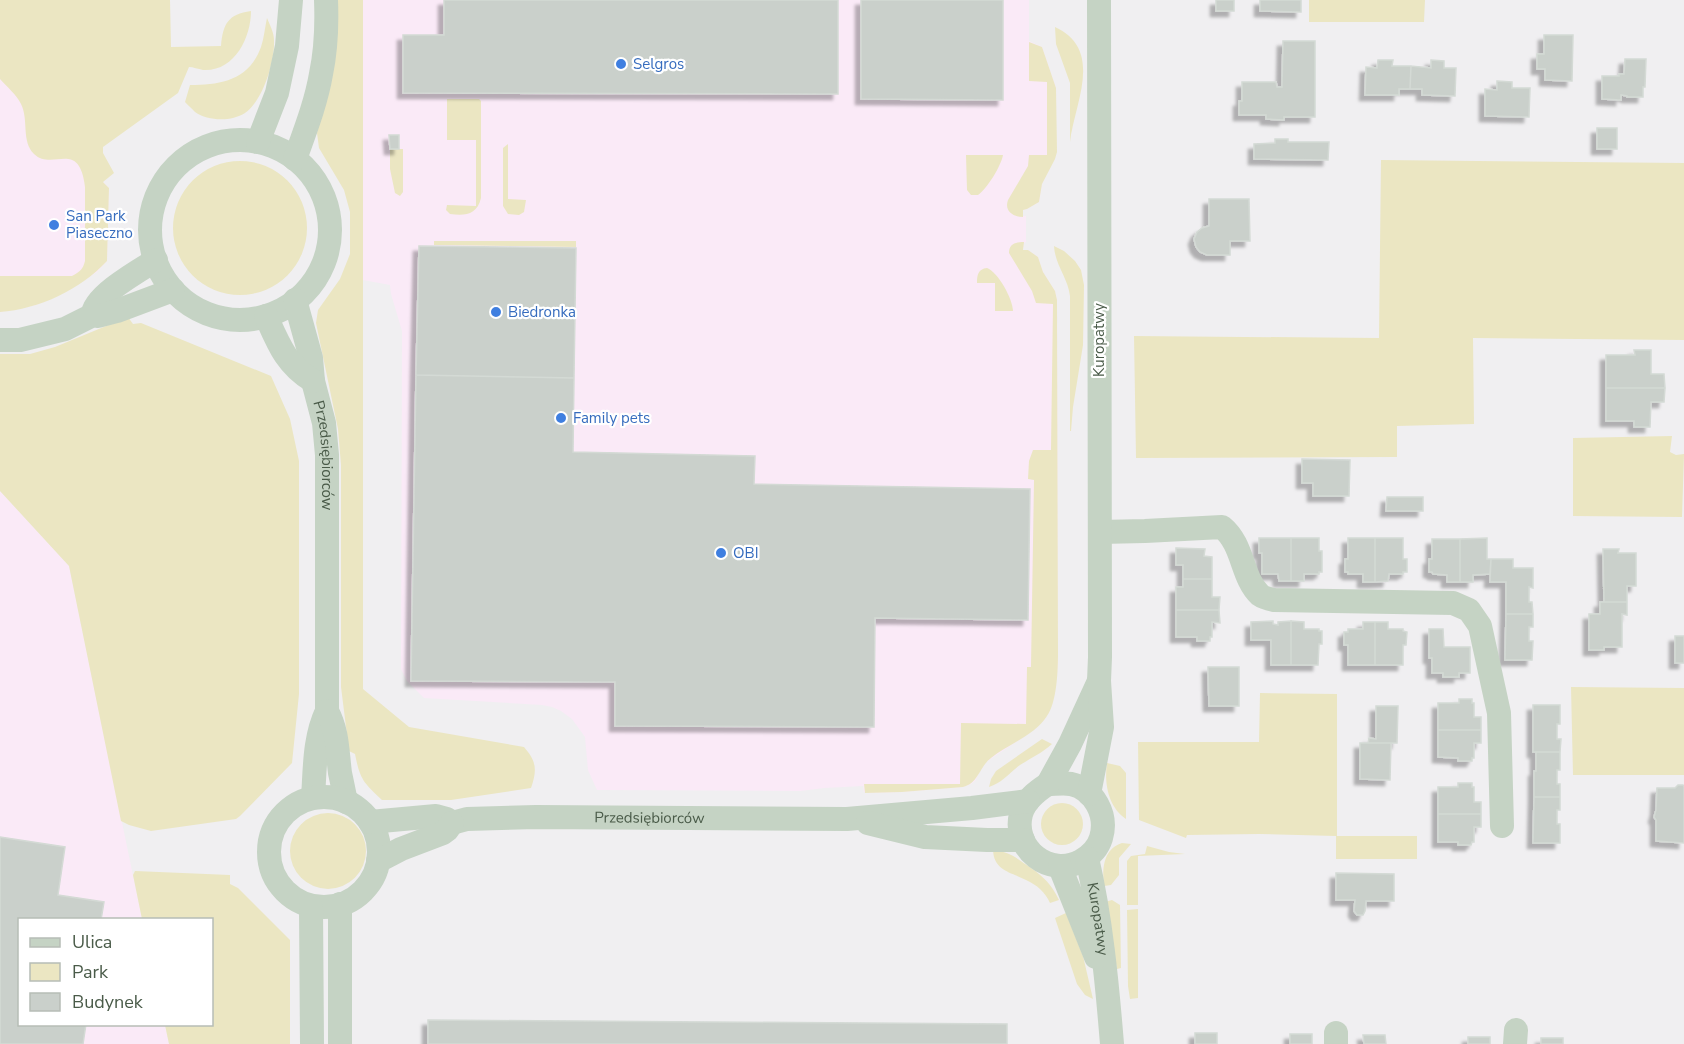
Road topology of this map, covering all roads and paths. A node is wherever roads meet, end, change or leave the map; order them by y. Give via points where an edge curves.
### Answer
1 (291, 0) edge
2 (326, 0) edge
3 (1099, 0) edge
4 (258, 142) junction
5 (295, 159) junction
6 (156, 260) junction
7 (173, 290) junction
8 (295, 300) junction
9 (93, 315) junction
10 (266, 316) junction
11 (0, 340) edge
12 (313, 381) junction
13 (1100, 532) junction
14 (1099, 681) junction
15 (327, 711) junction
16 (1048, 784) junction
17 (1089, 794) junction
18 (313, 798) junction
19 (1028, 801) junction
20 (346, 802) junction
21 (848, 819) junction
22 (370, 822) junction
23 (452, 823) junction
24 (1502, 826) dead end
25 (1023, 840) junction
26 (1087, 858) junction
27 (378, 861) junction
28 (1060, 867) junction
29 (340, 904) junction
30 (311, 907) junction
31 (1105, 979) junction
32 (312, 1044) edge
33 (340, 1044) edge
34 (1112, 1044) edge

1 - 4 street via 277,93
2 - 5 street via 321,74
3 - 13 street, Kuropatwy
4 - 5 street
4 - 6 street via 238,140 198,150 167,176 151,214 150,234
5 - 8 street via 321,191 330,228 322,266 313,283
6 - 7 street
6 - 9 street via 100,298
7 - 9 street via 117,311
7 - 10 street via 206,314 246,320
8 - 10 street
8 - 12 street, Przedsiębiorców via 311,358
9 - 11 street via 37,336
10 - 12 street, Przedsiębiorców via 291,364
12 - 15 street, Przedsiębiorców via 324,423 327,455
13 - 14 street, Kuropatwy
13 - 24 street via 1222,527 1231,535 1252,584 1262,596 1274,600 1453,603 1469,610 1480,626 1499,713
14 - 16 street, Kuropatwy
14 - 17 street, Kuropatwy via 1102,727
15 - 18 street, Przedsiębiorców via 318,734
15 - 20 street, Przedsiębiorców via 337,736
16 - 17 street via 1070,784
16 - 19 street
17 - 26 street via 1099,808 1103,826 1101,838
18 - 20 street
18 - 30 street via 289,809 273,830 269,843 277,881 286,892
19 - 21 street, Przedsiębiorców
19 - 25 street via 1021,814
20 - 22 street
21 - 23 street, Przedsiębiorców via 536,817
21 - 25 street, Przedsiębiorców via 926,837
22 - 23 street via 436,816
22 - 27 street via 377,841
23 - 27 street via 442,833
25 - 28 street via 1038,859
26 - 28 street
26 - 31 street, Kuropatwy via 1100,925
27 - 29 street via 368,885
28 - 31 street, Kuropatwy
29 - 30 street
29 - 33 street
30 - 32 street
31 - 34 street, Kuropatwy

